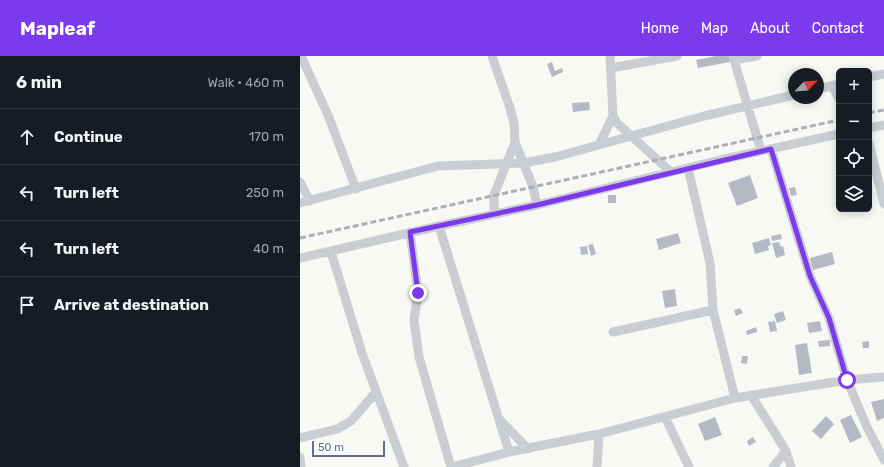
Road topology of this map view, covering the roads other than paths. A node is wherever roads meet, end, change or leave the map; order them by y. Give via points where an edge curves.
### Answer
1 (300, 56) edge
2 (492, 56) edge
3 (610, 56) edge
4 (677, 56) edge
5 (757, 56) edge
6 (733, 58) edge
7 (611, 68) junction
8 (884, 74) edge
9 (872, 76) edge
10 (836, 85) edge
11 (824, 88) edge
12 (788, 96) edge
13 (748, 106) junction
14 (613, 116) junction
15 (884, 125) edge
16 (872, 127) edge
17 (836, 135) edge
18 (632, 137) junction
19 (515, 142) junction
20 (599, 145) junction
21 (771, 149) junction
22 (761, 151) junction
23 (872, 155) edge
24 (506, 164) junction
25 (524, 164) junction
26 (688, 168) junction
27 (671, 172) junction
28 (300, 182) edge
29 (356, 189) junction
30 (310, 201) junction
31 (300, 203) edge
32 (884, 204) edge
33 (537, 205) junction
34 (494, 213) junction
35 (438, 226) junction
36 (410, 232) junction
37 (331, 252) junction
38 (300, 258) edge
39 (713, 310) junction
40 (613, 332) dead end
41 (884, 377) edge
42 (847, 380) junction
43 (376, 392) junction
44 (751, 395) junction
45 (735, 398) junction
46 (665, 417) junction
47 (499, 419) junction
48 (599, 434) junction
49 (300, 438) edge
50 (528, 449) junction
51 (786, 451) junction
52 (509, 452) junction
53 (300, 457) edge
54 (884, 460) edge
55 (301, 467) edge
56 (404, 467) edge
57 (451, 467) edge
58 (597, 467) edge
59 (689, 467) edge
60 (773, 467) edge
61 (791, 467) edge

1 - 29 street via 328,115
2 - 19 street via 510,108
3 - 7 street
4 - 7 street
5 - 6 street
6 - 13 street
7 - 14 street
8 - 9 street
10 - 11 street
12 - 13 street
13 - 18 street
13 - 22 street
14 - 18 street
14 - 20 street
15 - 16 street
17 - 21 street
18 - 20 street
18 - 27 street
19 - 24 street
19 - 25 street
20 - 25 street
21 - 22 street
21 - 42 street via 810,276 829,318
22 - 26 street
23 - 32 street
24 - 25 street
24 - 29 street via 438,166
24 - 34 street via 494,195
25 - 33 street
26 - 27 street
26 - 39 street via 710,263
27 - 33 street
28 - 30 street
29 - 30 street
30 - 31 street
33 - 34 street
34 - 35 street
35 - 36 street
35 - 47 street
36 - 37 street
36 - 57 street via 417,278 418,293 414,320 419,357
37 - 38 street
37 - 43 street
39 - 40 street
39 - 45 street
41 - 42 street
42 - 44 street
42 - 54 street
43 - 49 street via 351,421 337,429
43 - 56 street
44 - 45 street
44 - 51 street
45 - 46 street
46 - 48 street
46 - 59 street
47 - 50 street
47 - 52 street
48 - 50 street
48 - 58 street
50 - 52 street
51 - 60 street
51 - 61 street
52 - 57 street
53 - 55 street

